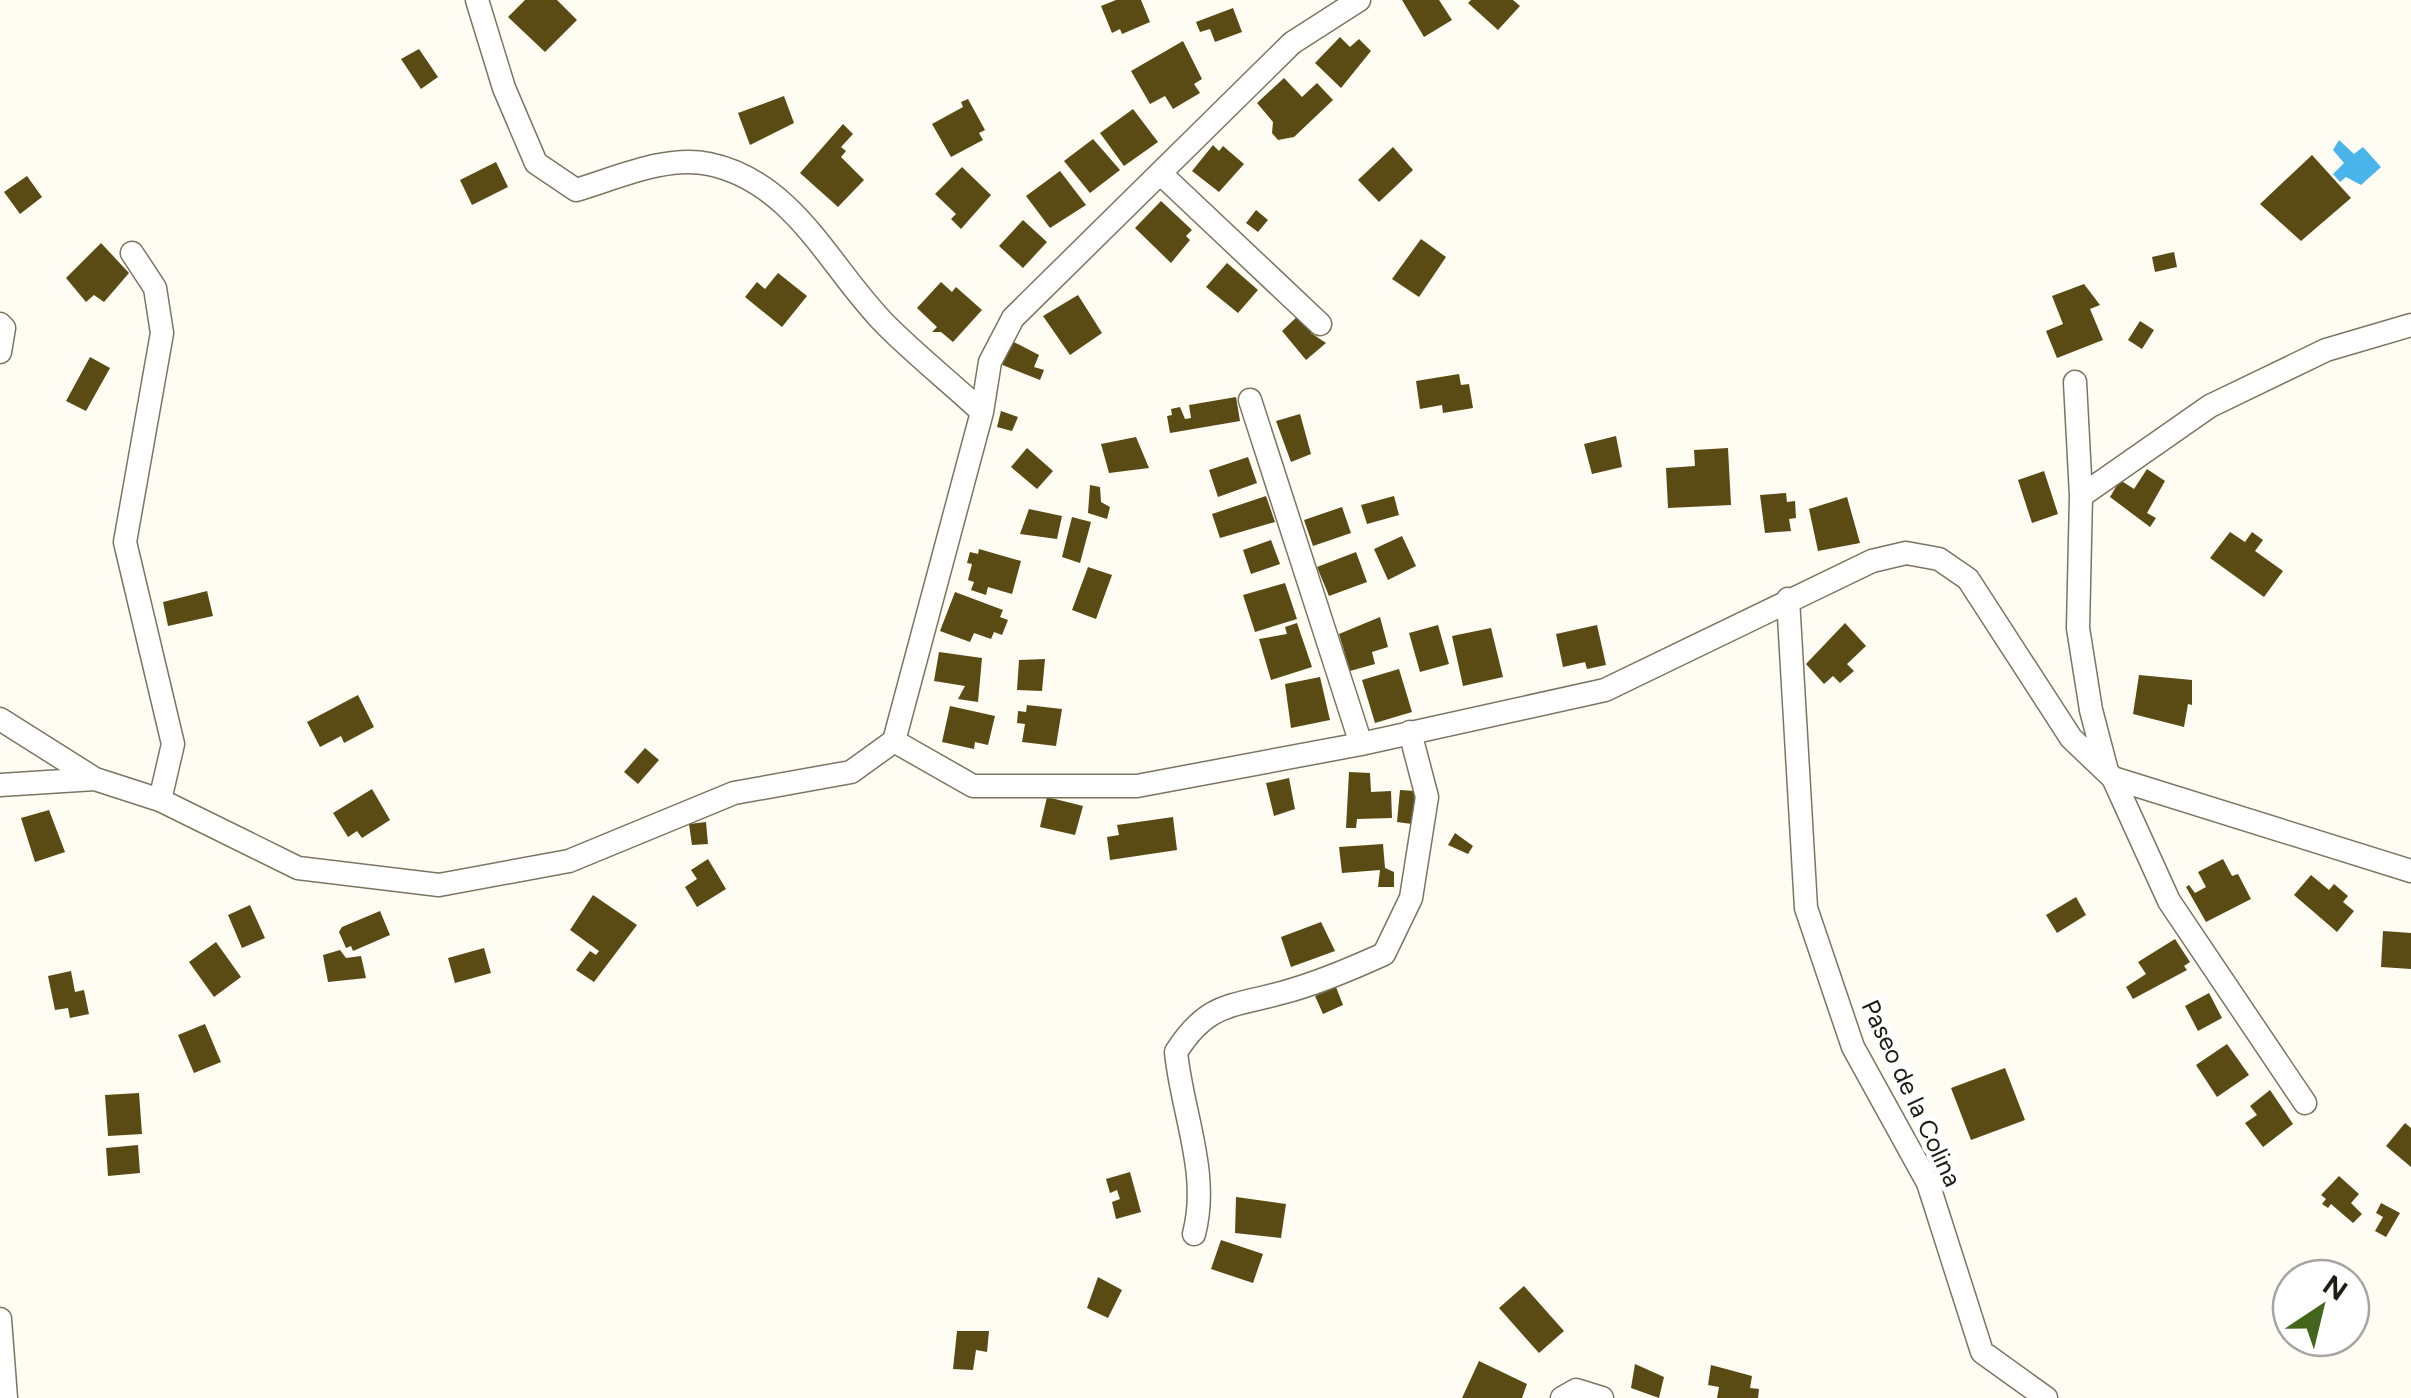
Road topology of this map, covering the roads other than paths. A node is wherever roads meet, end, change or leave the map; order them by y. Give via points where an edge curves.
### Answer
1 (477, 0) edge
2 (1359, 0) edge
3 (1160, 173) junction
4 (132, 253) dead end
5 (0, 324) edge
6 (1320, 324) dead end
7 (2411, 325) edge
8 (0, 352) edge
9 (2075, 382) dead end
10 (1250, 400) dead end
11 (982, 412) junction
12 (2081, 496) junction
13 (1788, 599) junction
14 (0, 719) edge
15 (1410, 732) junction
16 (894, 741) junction
17 (1360, 744) junction
18 (2110, 776) junction
19 (95, 779) junction
20 (0, 785) edge
21 (160, 800) junction
22 (2411, 872) edge
23 (2306, 1103) dead end
24 (1194, 1234) dead end
25 (0, 1319) edge
26 (6, 1398) edge
27 (1562, 1398) edge
28 (1602, 1398) edge
29 (2046, 1398) edge

1 - 11 street via 536,164 576,190 669,163 709,164 745,178 796,214 885,324
2 - 3 street via 1292,43
3 - 6 street
3 - 11 street via 1013,318 990,362
4 - 21 street via 155,288 162,333 125,542 173,744
5 - 8 street
7 - 12 street via 2326,350 2210,406
9 - 12 street
10 - 17 street
11 - 16 street
12 - 18 street via 2078,628 2090,710
13 - 15 street via 1606,690
13 - 18 street via 1872,561 1906,553 1939,559 1968,579 2071,738
13 - 29 street, Paseo de la Colina via 1806,908 1854,1047 1928,1183 1982,1352
14 - 19 street
15 - 17 street
15 - 24 street via 1427,797 1411,898 1384,954 1281,993 1226,1004 1192,1026 1176,1052 1202,1182
16 - 17 street via 973,786 1137,786
16 - 21 street via 850,772 734,793 570,860 439,886 298,868
18 - 22 street
18 - 23 street via 2169,901
19 - 20 street
19 - 21 street
25 - 26 street
27 - 28 street via 1576,1390

